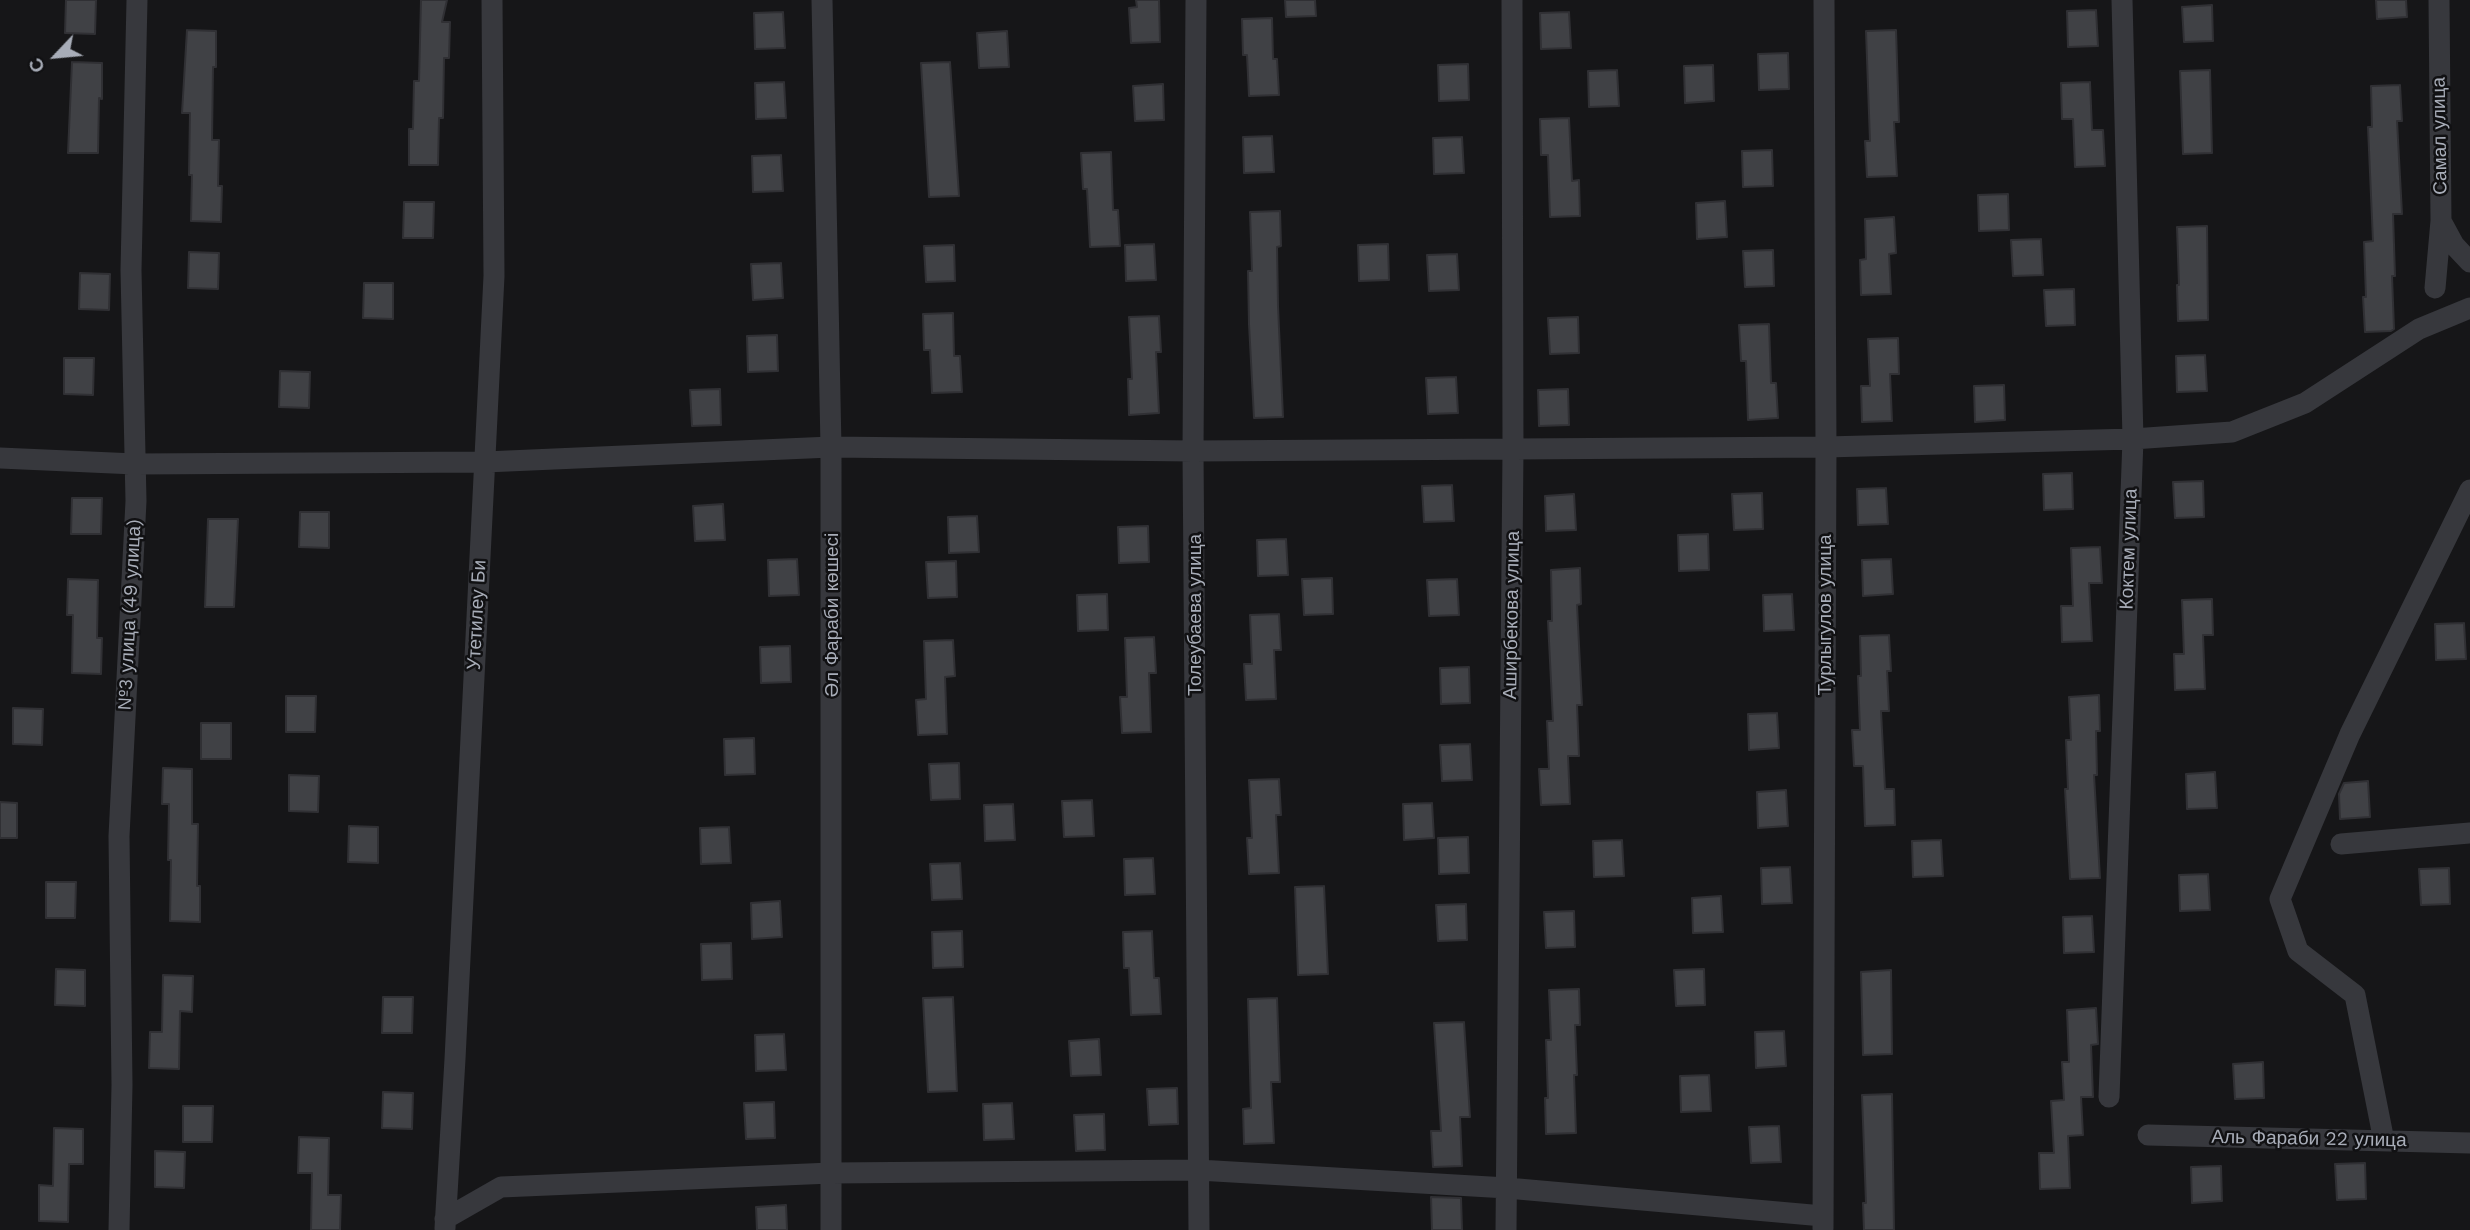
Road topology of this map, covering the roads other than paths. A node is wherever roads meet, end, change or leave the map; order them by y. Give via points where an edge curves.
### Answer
1 (137, 0) edge
2 (492, 0) edge
3 (822, 0) edge
4 (1196, 0) edge
5 (1512, 0) edge
6 (1824, 0) edge
7 (2123, 0) edge
8 (2439, 0) edge
9 (2441, 220) junction
10 (2470, 262) edge
11 (2435, 288) dead end
12 (2470, 308) edge
13 (2133, 439) junction
14 (831, 447) junction
15 (1826, 447) junction
16 (1513, 449) junction
17 (1194, 451) junction
18 (0, 458) edge
19 (485, 462) junction
20 (135, 464) junction
21 (2470, 490) edge
22 (2470, 833) edge
23 (2341, 844) dead end
24 (2109, 1097) dead end
25 (2148, 1135) dead end
26 (2384, 1141) junction
27 (2470, 1143) edge
28 (1198, 1170) junction
29 (831, 1173) junction
30 (1507, 1188) junction
31 (1823, 1223) edge
32 (445, 1224) edge
33 (119, 1230) edge
34 (831, 1230) edge
35 (1199, 1230) edge
36 (1506, 1230) edge

1 - 20 street, №3 улица (49 улица) via 131,270
2 - 19 street, Утетилеу Би via 494,276
3 - 14 street, Әл Фараби көшесі
4 - 17 street, Толеубаева улица
5 - 16 street, Аширбекова улица
6 - 15 street, Турлыгулов улица
7 - 13 street, Коктем улица
8 - 9 street, Самал улица
9 - 10 street, Самал улица via 2454,245
9 - 11 street
12 - 13 street via 2419,329 2305,402 2232,432
13 - 15 street
13 - 24 street, Коктем улица
14 - 17 street
14 - 19 street
14 - 29 street, Әл Фараби көшесі
15 - 16 street
15 - 31 street, Турлыгулов улица
16 - 17 street
16 - 30 street, Аширбекова улица
17 - 28 street, Толеубаева улица
18 - 20 street
19 - 20 street
19 - 32 street, Утетилеу Би
20 - 33 street, №3 улица (49 улица) via 119,836
21 - 26 street via 2350,734 2280,899 2298,951 2355,995
22 - 23 street
25 - 26 street, Аль Фараби 22 улица
26 - 27 street, Аль Фараби 22 улица
28 - 29 street
28 - 30 street
28 - 35 street, Толеубаева улица
29 - 32 street via 501,1187
29 - 34 street, Әл Фараби көшесі
30 - 31 street
30 - 36 street, Аширбекова улица

